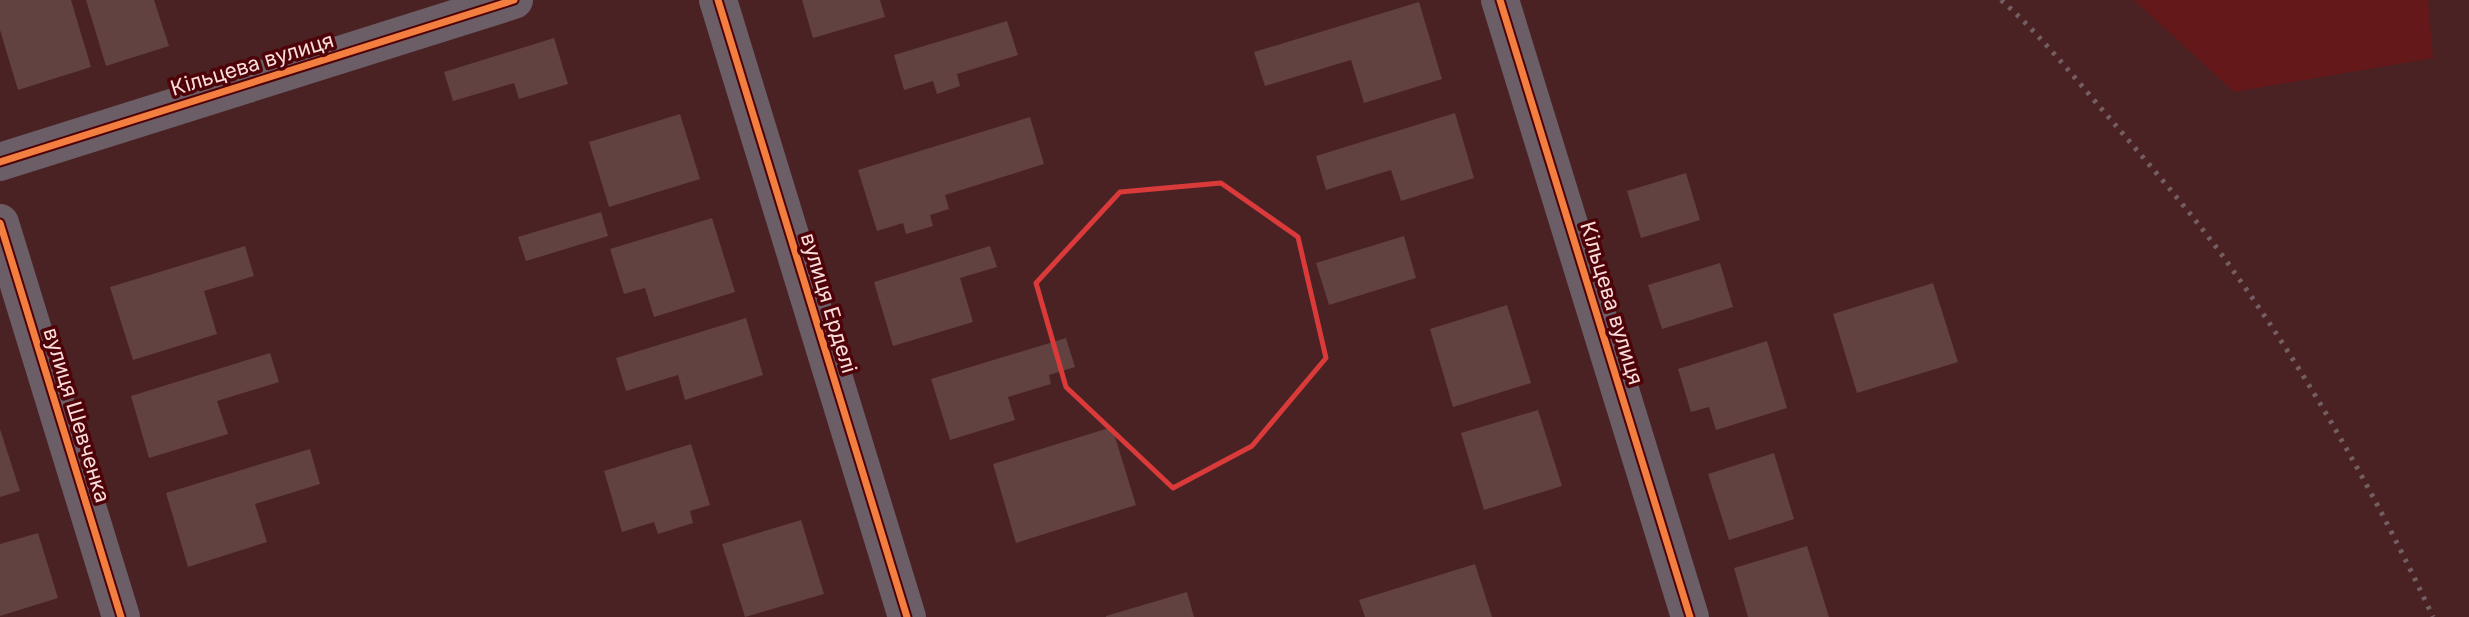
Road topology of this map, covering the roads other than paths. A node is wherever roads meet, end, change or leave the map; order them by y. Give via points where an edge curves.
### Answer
1 (514, 0) edge
2 (718, 0) edge
3 (1500, 0) edge
4 (0, 162) edge
5 (0, 223) edge
6 (121, 617) edge
7 (907, 617) edge
8 (1690, 617) edge

1 - 4 street, Кільцева вулиця
2 - 7 street, вулиця Ерделі
3 - 8 street, Кільцева вулиця
5 - 6 street, вулиця Шевченка

